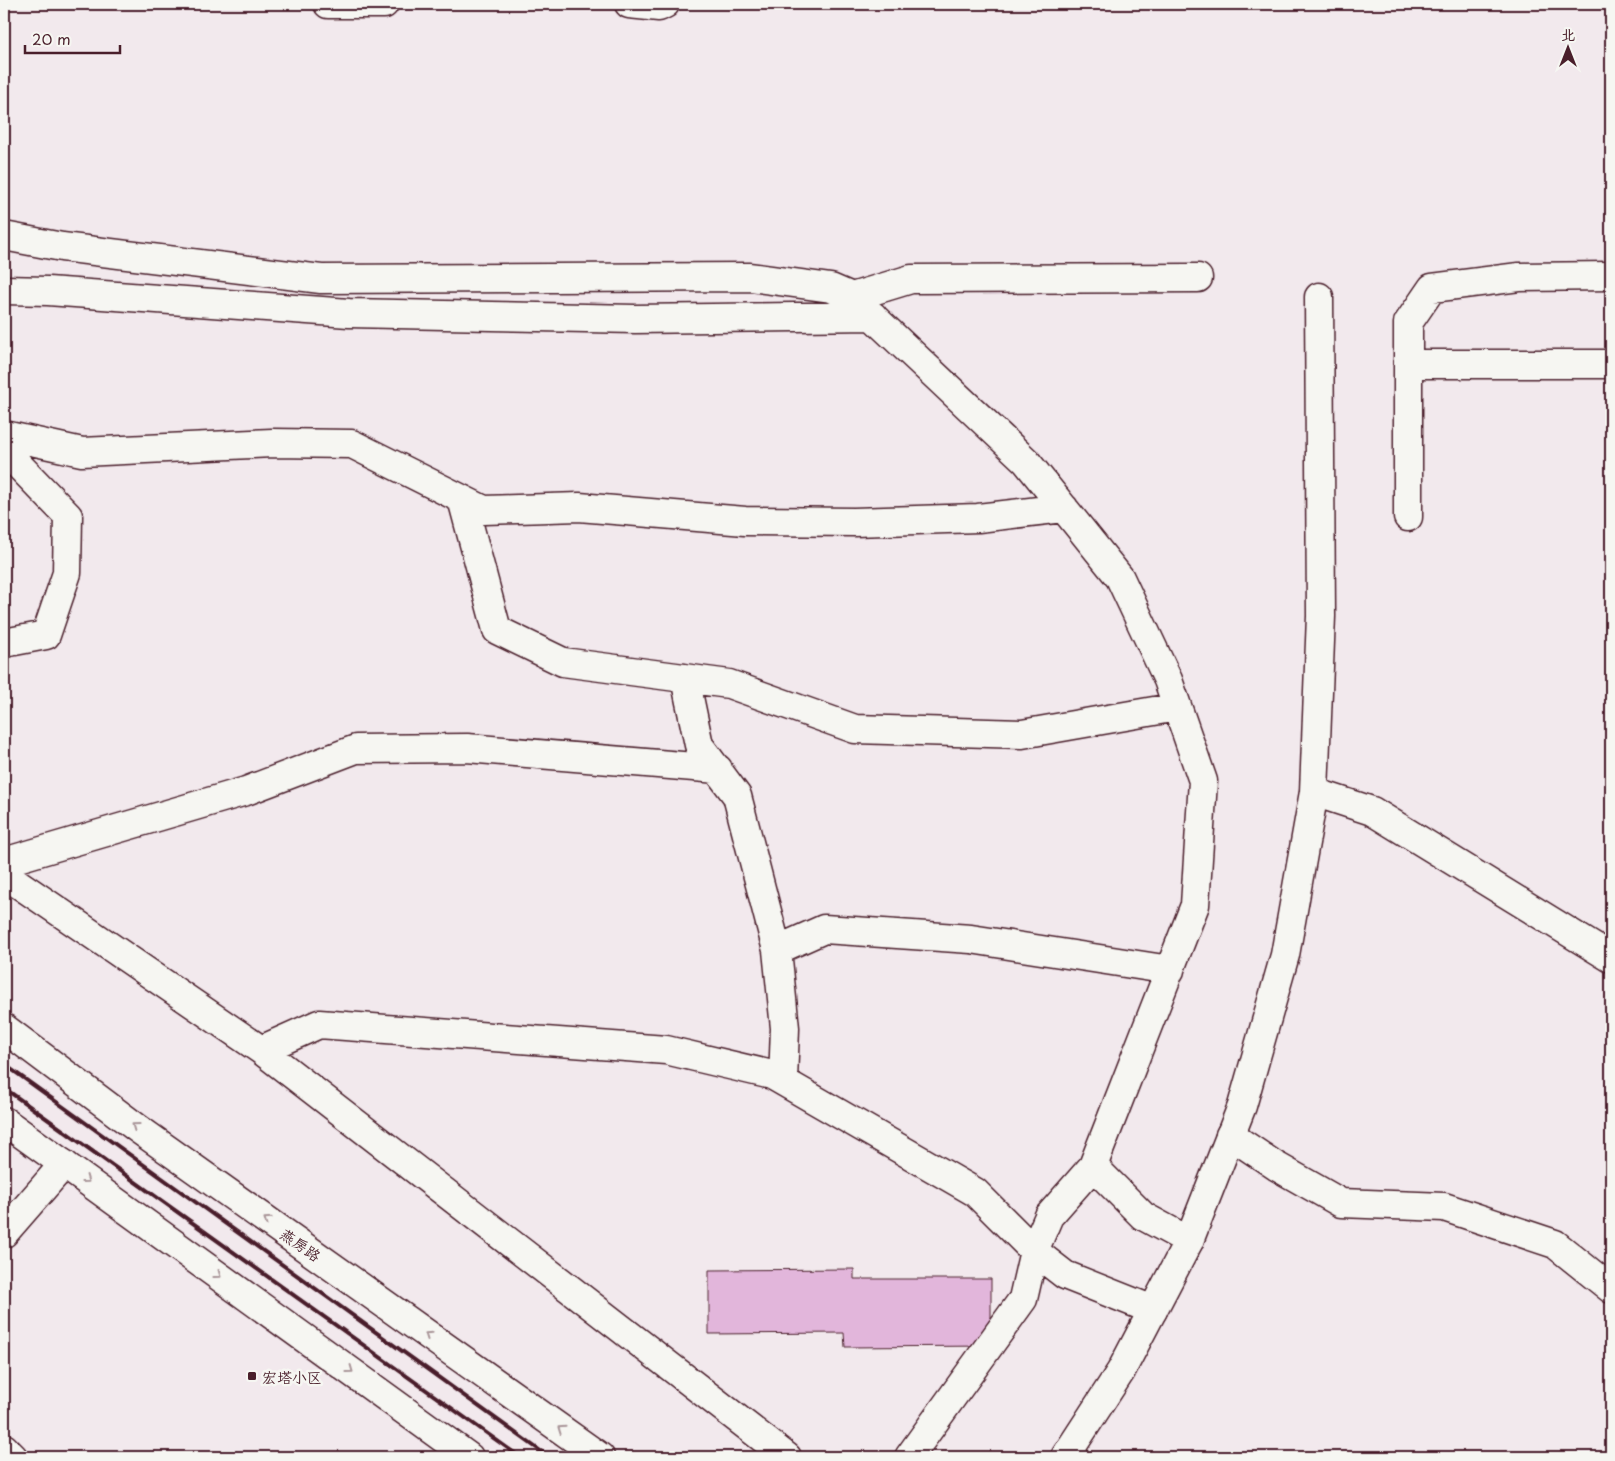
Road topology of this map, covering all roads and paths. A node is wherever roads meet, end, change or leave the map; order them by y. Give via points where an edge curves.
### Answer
1 (328, 4) edge
2 (384, 4) edge
3 (629, 4) edge
4 (664, 4) edge
5 (4, 236) edge
6 (1611, 276) edge
7 (1198, 278) dead end
8 (4, 290) edge
9 (852, 297) junction
10 (1319, 297) dead end
11 (873, 316) junction
12 (1408, 364) junction
13 (1611, 364) edge
14 (4, 435) edge
15 (4, 450) edge
16 (462, 499) junction
17 (1064, 508) junction
18 (1408, 517) dead end
19 (4, 643) edge
20 (686, 678) junction
21 (1177, 707) junction
22 (718, 769) junction
23 (1314, 792) junction
24 (4, 862) edge
25 (4, 874) edge
26 (777, 950) junction
27 (1611, 958) edge
28 (1170, 970) junction
29 (4, 1028) edge
30 (260, 1050) junction
31 (783, 1081) junction
32 (4, 1121) edge
33 (1230, 1135) junction
34 (64, 1164) junction
35 (1093, 1166) junction
36 (4, 1233) edge
37 (1189, 1241) junction
38 (1034, 1251) junction
39 (1611, 1289) edge
40 (1153, 1310) junction
41 (4, 1448) edge
42 (594, 1455) edge
43 (13, 1457) edge
44 (469, 1457) edge
45 (787, 1457) edge
46 (909, 1457) edge
47 (1065, 1457) edge

1 - 2 street
3 - 4 street via 659,7
5 - 9 street via 62,247 321,279 750,277 831,288
6 - 12 street via 1520,277 1432,288 1408,323
7 - 9 street via 911,279
8 - 11 street via 349,313 635,319
9 - 11 street
10 - 23 street via 1321,616
11 - 17 street via 1026,462
12 - 13 street
12 - 18 street
14 - 16 street via 82,452 272,443 352,444
15 - 19 street via 68,516 67,573 46,635
16 - 17 street via 484,510 579,507 745,521 978,518
16 - 20 street via 497,630 563,662
17 - 21 street via 1120,578 1168,680
20 - 21 street via 729,684 855,729 1022,734
20 - 22 street via 699,744
21 - 28 street via 1203,782 1195,905
22 - 24 street via 467,748 356,749 246,792
22 - 26 street via 737,796
23 - 27 street via 1372,810
23 - 33 street via 1285,955 1242,1106
25 - 30 street
26 - 28 street via 824,929 971,939
26 - 31 street via 785,1028
28 - 35 street
42 -> 29 street, 燕房路 via 137,1128
30 - 31 street via 319,1024 666,1050 772,1074
30 - 45 street
31 - 38 street via 975,1192
32 - 34 street
33 - 37 street
33 - 39 street via 1341,1203 1444,1206 1554,1244
34 - 36 street
34 -> 44 street
35 - 37 street via 1144,1216
35 - 38 street via 1049,1216
37 - 40 street
38 - 40 street via 1065,1275
38 - 46 street via 1023,1299
40 - 47 street via 1121,1371
41 - 43 street

